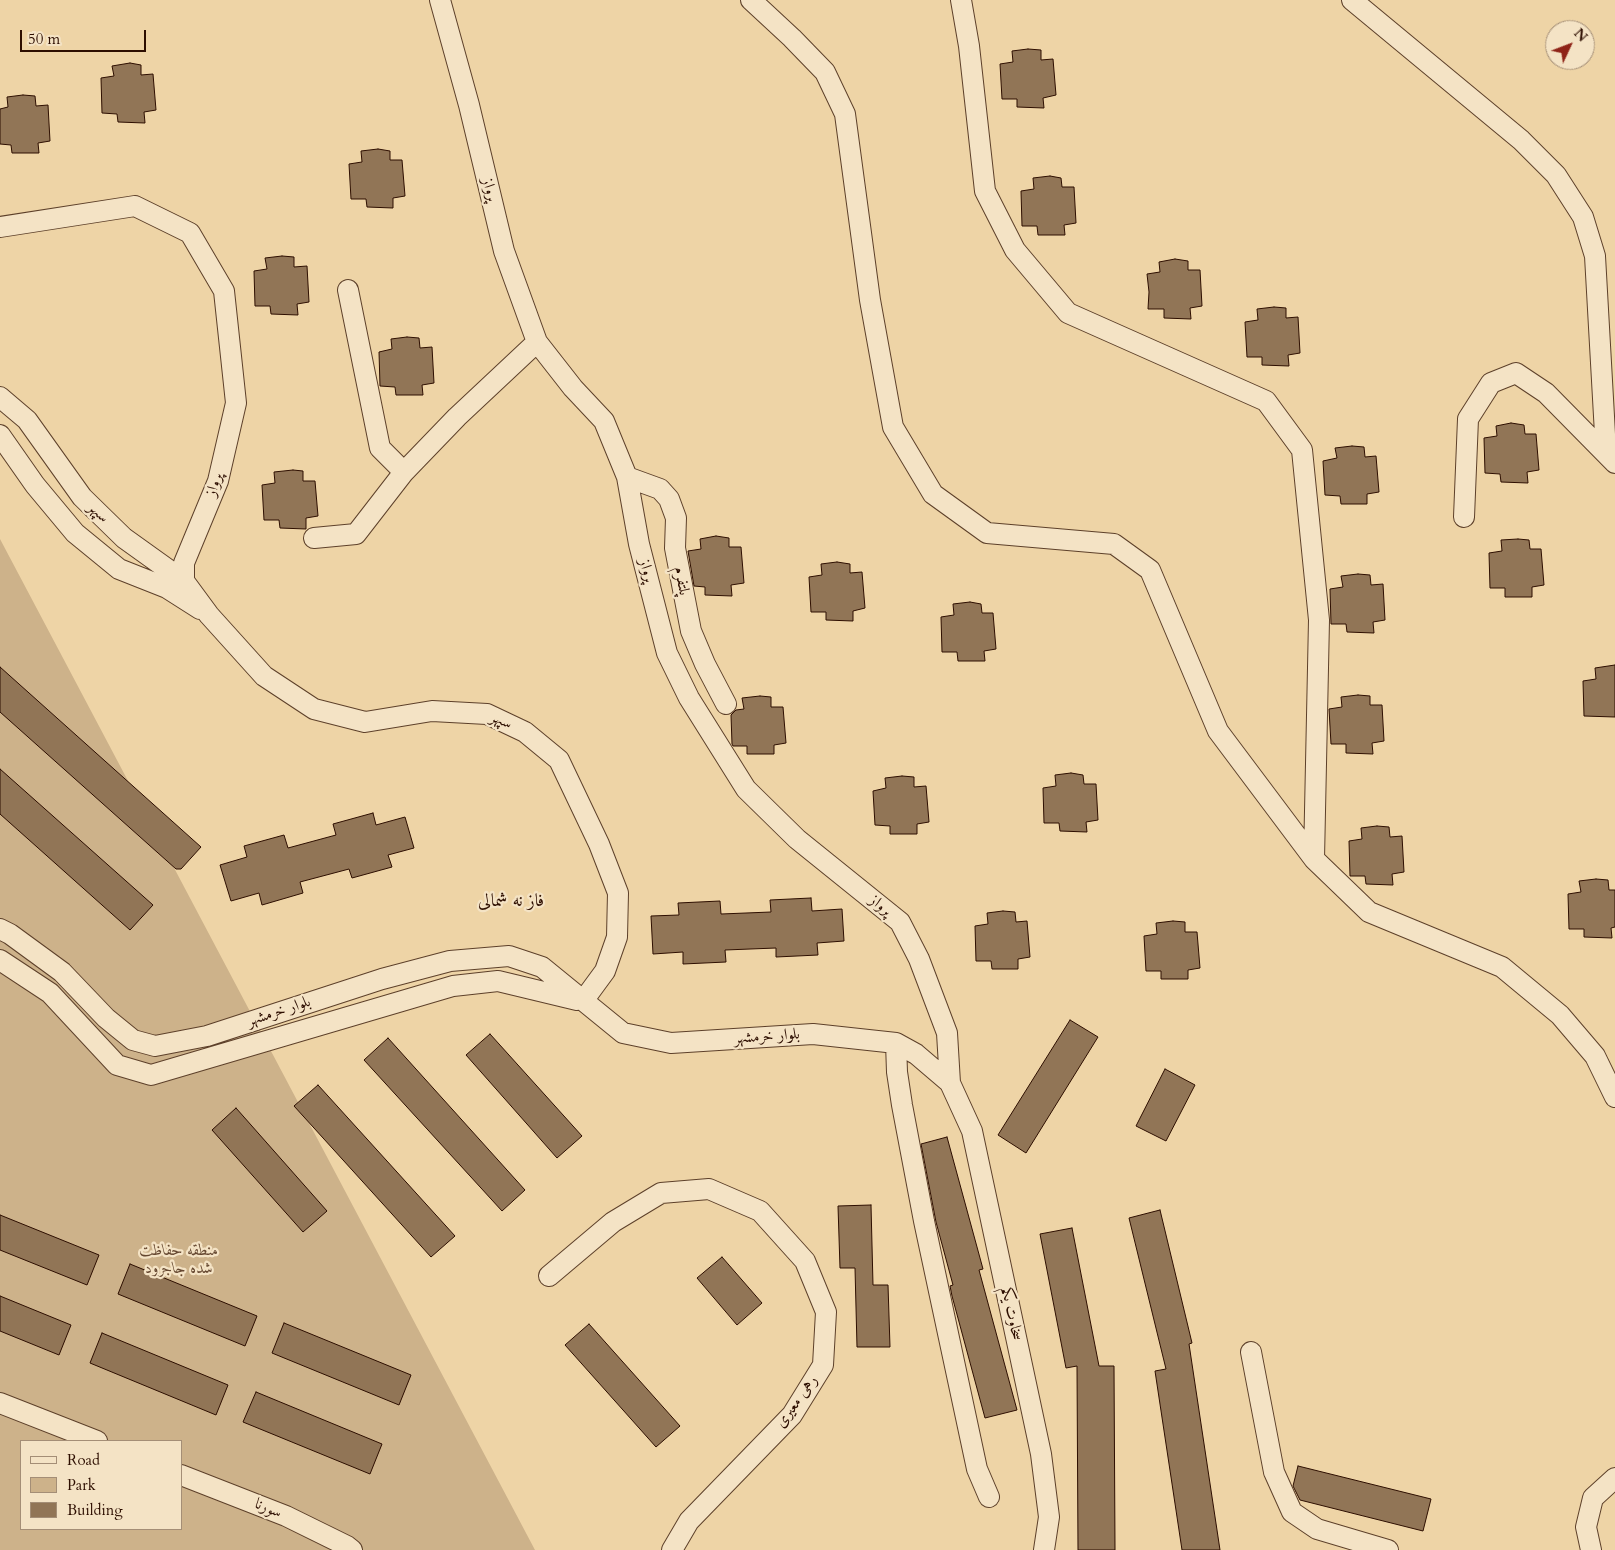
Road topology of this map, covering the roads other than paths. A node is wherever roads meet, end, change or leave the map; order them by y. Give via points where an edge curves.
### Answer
1 (440, 0) edge
2 (751, 0) edge
3 (961, 0) edge
4 (1352, 0) edge
5 (0, 227) edge
6 (348, 290) dead end
7 (537, 342) junction
8 (0, 397) edge
9 (0, 435) edge
10 (1610, 458) edge
11 (404, 472) junction
12 (627, 477) junction
13 (1464, 517) dead end
14 (314, 538) dead end
15 (184, 581) junction
16 (209, 615) junction
17 (726, 704) dead end
18 (1314, 859) junction
19 (0, 929) edge
20 (0, 960) edge
21 (583, 1001) junction
22 (896, 1043) junction
23 (950, 1083) junction
24 (1615, 1097) edge
25 (549, 1276) dead end
26 (1251, 1352) dead end
27 (0, 1403) edge
28 (94, 1440) edge
29 (182, 1475) edge
30 (1615, 1478) edge
31 (989, 1497) dead end
32 (352, 1550) edge
33 (672, 1550) edge
34 (1044, 1550) edge
35 (1388, 1550) edge
36 (1591, 1550) edge

1 - 7 street, پرواز via 504,251
2 - 18 street via 825,72 846,114 870,300 893,426 933,494 987,533 1114,544 1150,570 1218,731
3 - 18 street via 985,191 1015,250 1068,313 1266,401 1302,450 1319,620
4 - 10 street via 1521,140 1556,175 1583,217 1595,256
5 - 15 street, پرواز via 135,206 190,234 224,291 236,403 218,481 184,563
6 - 11 street via 380,448
7 - 11 street
7 - 12 street, پرواز via 604,422
8 - 15 street, سپهر via 27,420 82,497 124,538
9 - 16 street, سپهر via 35,485 75,533 119,568 166,588
10 - 13 street via 1546,393 1516,373 1491,383 1468,420
11 - 14 street via 356,534
12 - 17 street, پلتفرم via 660,490 669,499 676,518 675,548 691,631
12 - 23 street, پرواز via 639,544 667,653 689,698 746,789 797,839 900,922 919,959 946,1033
15 - 16 street, سپهر
16 - 21 street, سپهر via 264,676 314,709 365,722 432,711 487,714 525,732 559,760 599,844 618,893 617,938 605,971
18 - 24 street via 1369,912 1502,967 1560,1015 1595,1056
19 - 21 street, بلوار خرمشهر via 62,972 106,1018 133,1040 155,1046 207,1036 382,979 450,961 509,956 542,967
20 - 21 street, بلوار خرمشهر via 50,993 116,1065 151,1075 453,986 498,981
21 - 22 street, بلوار خرمشهر via 623,1033 671,1043 813,1034
22 - 23 street, بلوار خرمشهر via 916,1054
22 - 31 street via 902,1105 924,1221 977,1469
23 - 34 street, سخاوت یکم via 972,1131 1041,1454 1049,1517
25 - 33 street, رهی معیری via 613,1222 660,1193 709,1189 760,1211 805,1261 826,1312 823,1365 792,1415 690,1521
26 - 35 street via 1274,1472 1292,1512 1317,1529
27 - 28 street
29 - 32 street, سورنا via 286,1516
30 - 36 street via 1593,1498 1586,1527

